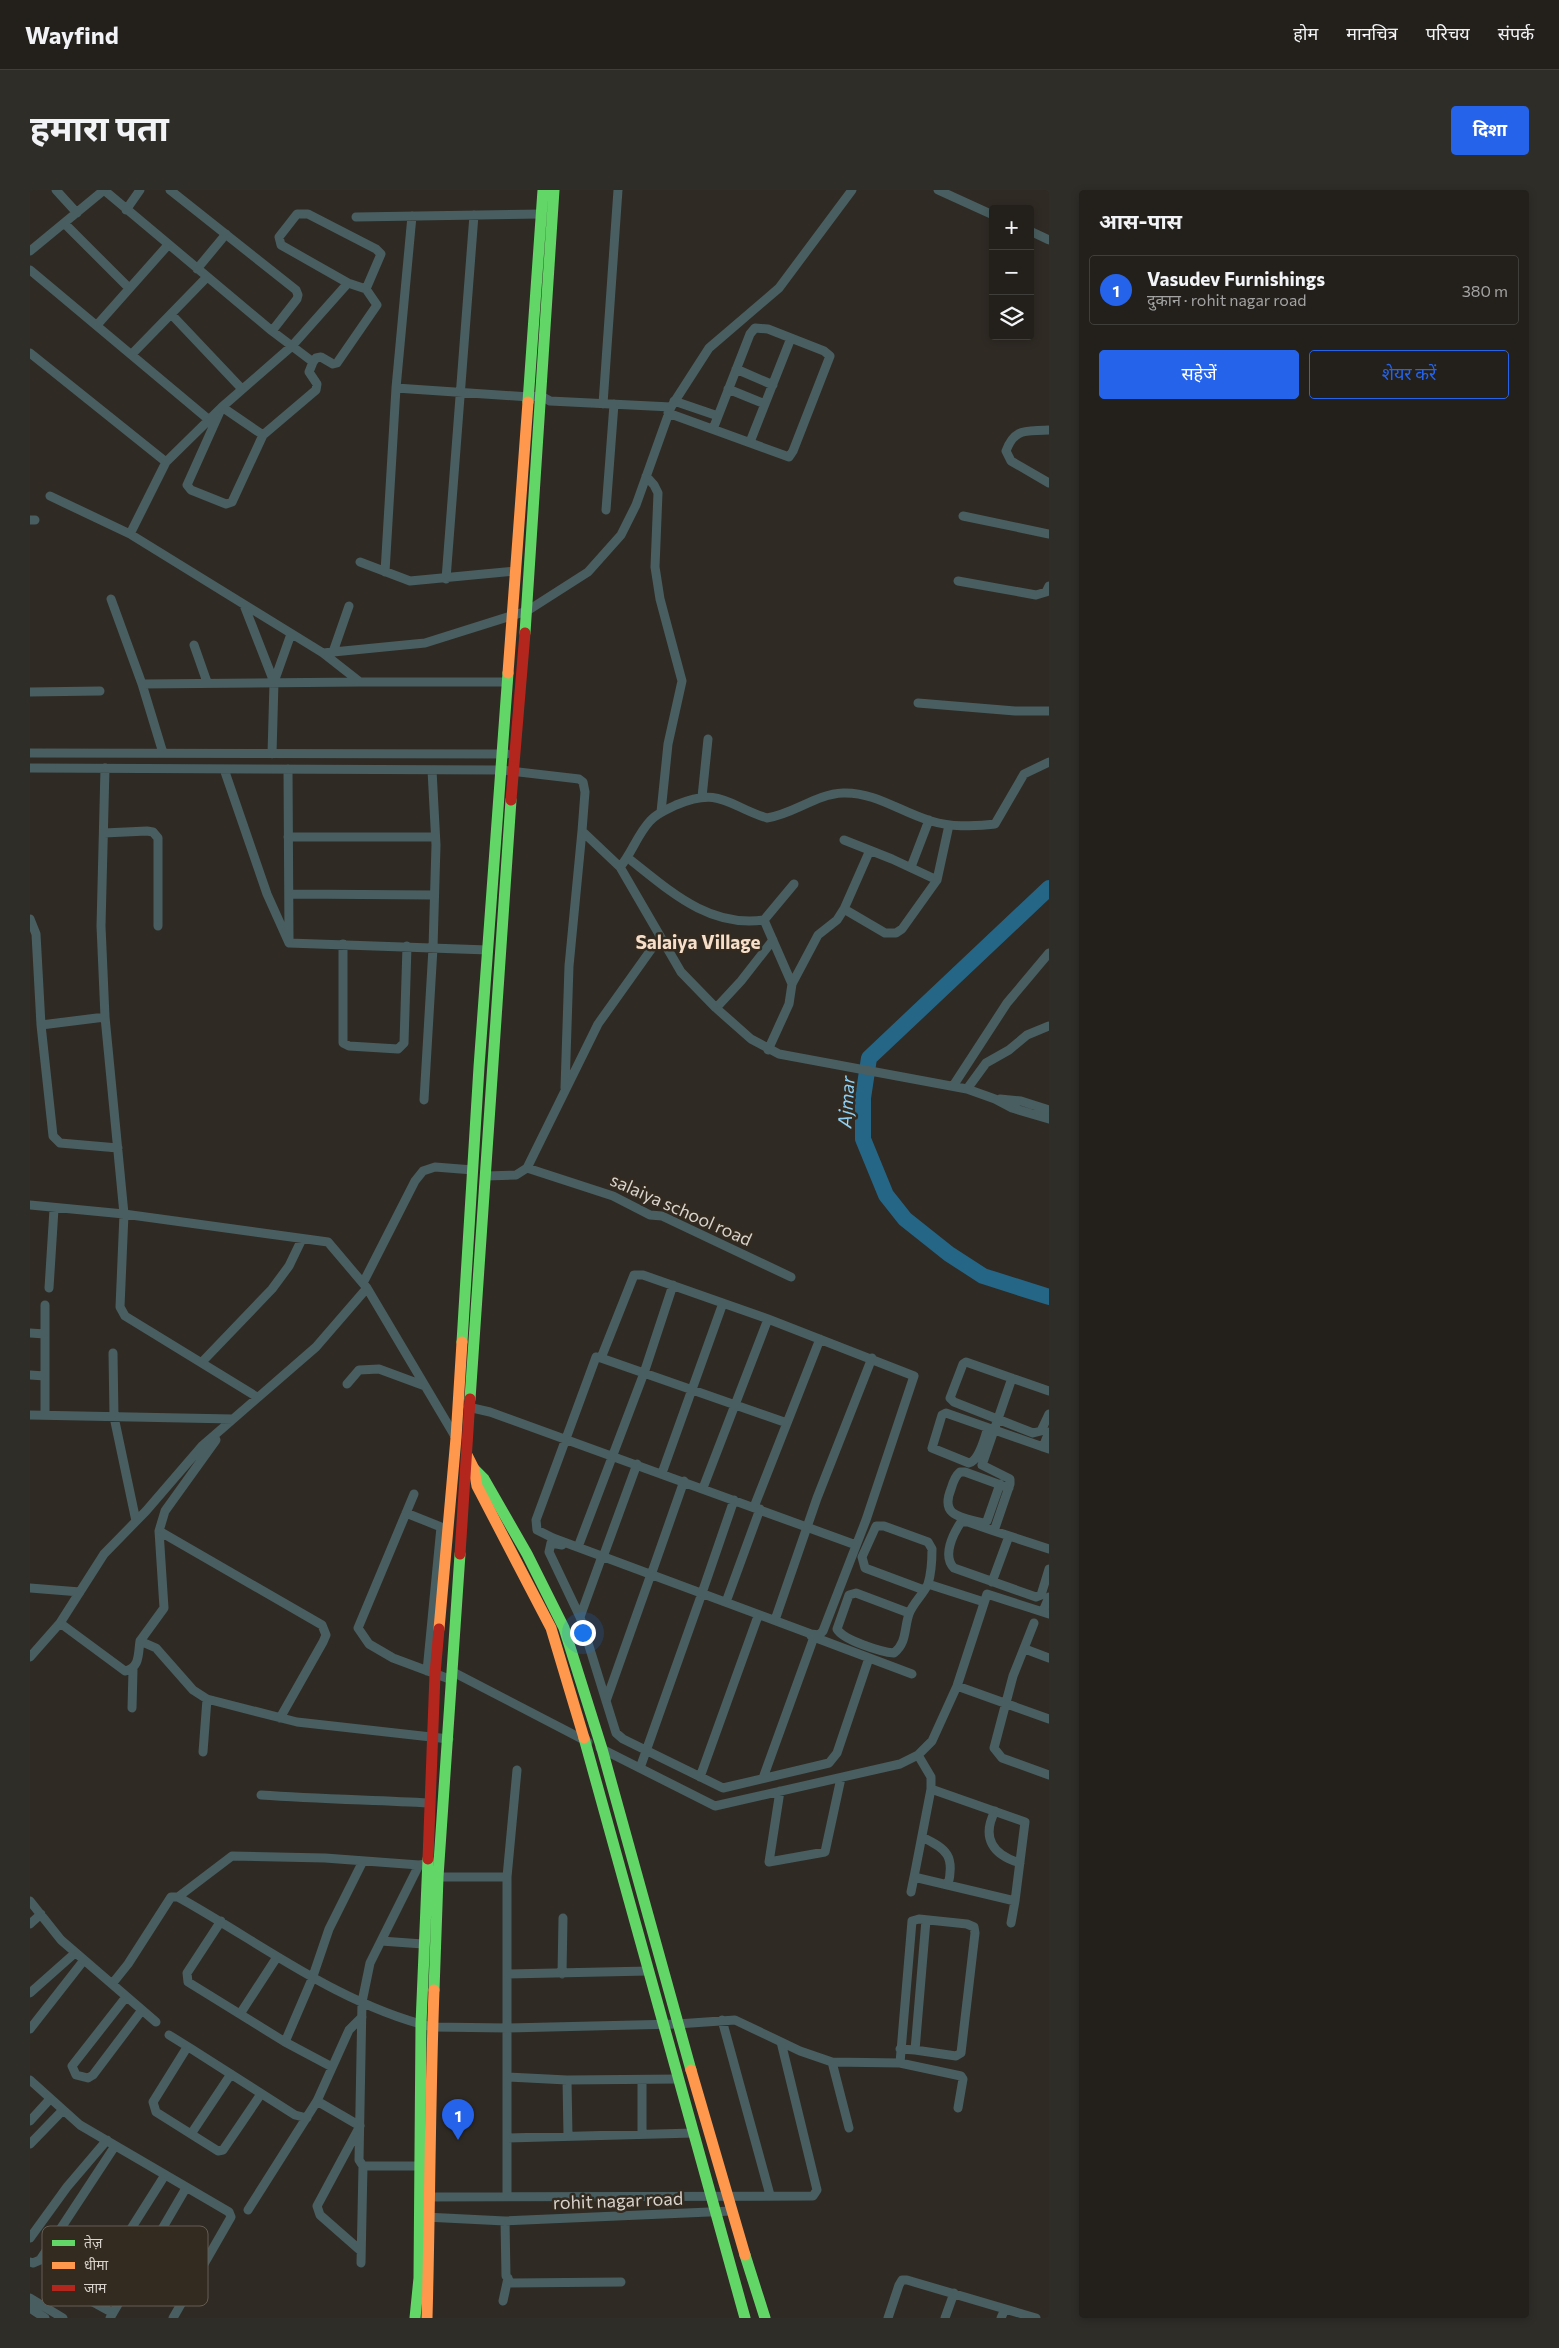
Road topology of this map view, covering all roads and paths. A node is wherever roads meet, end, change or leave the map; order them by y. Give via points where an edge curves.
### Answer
1 (56, 190) edge
2 (104, 190) edge
3 (140, 190) edge
4 (170, 190) edge
5 (543, 190) edge
6 (554, 190) edge
7 (618, 190) edge
8 (840, 190) edge
9 (938, 190) edge
10 (851, 192) edge
11 (126, 210) junction
12 (76, 212) junction
13 (989, 212) edge
14 (541, 214) junction
15 (474, 215) junction
16 (412, 216) junction
17 (356, 217) dead end
18 (64, 223) junction
19 (1034, 233) edge
20 (226, 234) junction
21 (1049, 240) edge
22 (168, 244) junction
23 (30, 250) edge
24 (197, 269) junction
25 (30, 270) edge
26 (207, 277) junction
27 (348, 283) junction
28 (130, 288) junction
29 (366, 290) junction
30 (171, 314) junction
31 (97, 325) junction
32 (272, 331) junction
33 (791, 338) junction
34 (292, 346) junction
35 (30, 353) edge
36 (132, 354) junction
37 (313, 362) junction
38 (736, 369) junction
39 (773, 385) junction
40 (396, 388) junction
41 (242, 389) junction
42 (728, 389) junction
43 (460, 393) junction
44 (541, 396) junction
45 (529, 397) junction
46 (603, 404) junction
47 (614, 404) junction
48 (765, 404) junction
49 (222, 406) junction
50 (671, 407) junction
51 (718, 416) junction
52 (208, 420) junction
53 (713, 429) junction
54 (1049, 430) edge
55 (263, 435) junction
56 (750, 442) junction
57 (166, 462) junction
58 (646, 476) junction
59 (1049, 483) edge
60 (50, 496) dead end
61 (606, 510) dead end
62 (963, 516) dead end
63 (130, 534) junction
64 (1049, 534) edge
65 (360, 562) dead end
66 (516, 571) junction
67 (385, 572) junction
68 (446, 578) junction
69 (958, 581) dead end
70 (1049, 586) edge
71 (111, 599) dead end
72 (244, 604) junction
73 (349, 606) dead end
74 (527, 610) junction
75 (513, 615) junction
76 (291, 634) junction
77 (194, 645) dead end
78 (328, 653) junction
79 (206, 682) junction
80 (274, 682) junction
81 (360, 682) junction
82 (508, 682) junction
83 (142, 684) junction
84 (100, 691) dead end
85 (30, 692) edge
86 (918, 703) dead end
87 (1049, 711) edge
88 (708, 739) dead end
89 (30, 753) edge
90 (163, 753) junction
91 (272, 754) junction
92 (508, 754) junction
93 (1049, 762) edge
94 (30, 768) edge
95 (105, 768) junction
96 (224, 769) junction
97 (288, 769) junction
98 (432, 770) junction
99 (507, 771) junction
100 (702, 798) junction
101 (661, 812) junction
102 (929, 820) junction
103 (950, 825) junction
104 (582, 831) junction
105 (104, 833) junction
106 (288, 836) junction
107 (435, 837) junction
108 (844, 840) dead end
109 (870, 850) junction
110 (628, 858) junction
111 (620, 867) junction
112 (911, 867) junction
113 (937, 880) junction
114 (794, 884) dead end
115 (290, 894) junction
116 (434, 895) junction
117 (844, 909) junction
118 (30, 919) edge
119 (764, 920) junction
120 (158, 926) dead end
121 (660, 936) junction
122 (773, 940) junction
123 (289, 943) junction
124 (343, 944) junction
125 (407, 946) junction
126 (433, 948) junction
127 (488, 950) junction
128 (1049, 953) edge
129 (792, 984) junction
130 (716, 1008) junction
131 (105, 1017) junction
132 (41, 1025) junction
133 (1049, 1026) edge
134 (768, 1050) junction
135 (953, 1086) junction
136 (967, 1089) junction
137 (565, 1091) junction
138 (995, 1098) junction
139 (424, 1100) dead end
140 (1049, 1110) edge
141 (1049, 1119) edge
142 (118, 1148) junction
143 (474, 1155) junction
144 (487, 1156) junction
145 (527, 1168) junction
146 (473, 1170) junction
147 (486, 1176) junction
148 (30, 1205) edge
149 (54, 1209) junction
150 (124, 1214) junction
151 (302, 1239) junction
152 (791, 1277) dead end
153 (365, 1285) junction
154 (673, 1285) junction
155 (49, 1288) dead end
156 (723, 1303) junction
157 (45, 1305) dead end
158 (768, 1319) junction
159 (30, 1333) edge
160 (45, 1334) junction
161 (820, 1339) junction
162 (113, 1353) dead end
163 (601, 1358) junction
164 (872, 1358) junction
165 (202, 1362) junction
166 (644, 1373) junction
167 (30, 1375) edge
168 (45, 1376) junction
169 (1012, 1378) junction
170 (347, 1384) dead end
171 (425, 1386) junction
172 (693, 1390) junction
173 (1049, 1391) edge
174 (257, 1396) junction
175 (734, 1404) junction
176 (468, 1408) junction
177 (1049, 1414) edge
178 (30, 1415) edge
179 (45, 1415) junction
180 (114, 1416) junction
181 (233, 1419) junction
182 (997, 1419) junction
183 (787, 1423) junction
184 (991, 1429) junction
185 (1048, 1435) edge
186 (456, 1438) junction
187 (216, 1440) dead end
188 (565, 1440) junction
189 (1046, 1448) edge
190 (466, 1455) junction
191 (612, 1455) junction
192 (637, 1464) junction
193 (474, 1469) junction
194 (662, 1473) junction
195 (684, 1481) junction
196 (1005, 1486) junction
197 (703, 1488) junction
198 (414, 1494) dead end
199 (734, 1500) junction
200 (757, 1508) junction
201 (406, 1514) junction
202 (136, 1520) junction
203 (807, 1526) junction
204 (994, 1530) junction
205 (159, 1531) junction
206 (1008, 1536) junction
207 (856, 1545) junction
208 (578, 1547) junction
209 (1049, 1549) edge
210 (602, 1558) junction
211 (1049, 1569) edge
212 (651, 1576) junction
213 (992, 1582) junction
214 (926, 1587) junction
215 (30, 1588) edge
216 (80, 1592) junction
217 (702, 1594) junction
218 (1049, 1597) edge
219 (726, 1602) junction
220 (984, 1602) junction
221 (909, 1613) junction
222 (1046, 1613) edge
223 (758, 1616) junction
224 (580, 1618) junction
225 (774, 1620) junction
226 (60, 1623) junction
227 (1034, 1623) dead end
228 (814, 1637) junction
229 (140, 1641) junction
230 (1025, 1649) junction
231 (30, 1657) edge
232 (869, 1658) junction
233 (1049, 1658) edge
234 (133, 1670) junction
235 (431, 1673) junction
236 (912, 1674) dead end
237 (452, 1676) junction
238 (957, 1686) junction
239 (207, 1699) junction
240 (606, 1701) junction
241 (1006, 1704) junction
242 (132, 1708) dead end
243 (280, 1718) junction
244 (1049, 1719) edge
245 (432, 1737) junction
246 (449, 1739) junction
247 (585, 1740) junction
248 (602, 1749) junction
249 (647, 1751) junction
250 (203, 1752) dead end
251 (918, 1755) junction
252 (640, 1768) junction
253 (518, 1770) dead end
254 (1049, 1775) edge
255 (700, 1777) junction
256 (763, 1778) junction
257 (841, 1778) junction
258 (931, 1789) junction
259 (780, 1791) junction
260 (261, 1795) dead end
261 (429, 1803) junction
262 (995, 1812) junction
263 (922, 1837) junction
264 (363, 1861) junction
265 (1020, 1863) junction
266 (423, 1865) junction
267 (438, 1877) junction
268 (507, 1877) junction
269 (914, 1878) junction
270 (948, 1885) junction
271 (911, 1892) dead end
272 (178, 1897) junction
273 (30, 1901) edge
274 (1015, 1901) junction
275 (40, 1914) junction
276 (563, 1918) dead end
277 (926, 1920) junction
278 (221, 1921) junction
279 (1011, 1923) dead end
280 (30, 1924) edge
281 (381, 1941) junction
282 (423, 1944) junction
283 (75, 1953) junction
284 (277, 1957) junction
285 (84, 1960) junction
286 (649, 1971) junction
287 (507, 1974) junction
288 (562, 1974) junction
289 (312, 1979) junction
290 (112, 1984) junction
291 (30, 1993) edge
292 (126, 1997) junction
293 (362, 2002) junction
294 (142, 2010) junction
295 (240, 2014) junction
296 (362, 2017) junction
297 (722, 2020) junction
298 (156, 2022) dead end
299 (664, 2024) junction
300 (677, 2024) junction
301 (426, 2026) junction
302 (508, 2028) junction
303 (30, 2029) edge
304 (169, 2035) dead end
305 (285, 2042) junction
306 (781, 2042) junction
307 (190, 2048) junction
308 (900, 2049) junction
309 (915, 2050) junction
310 (954, 2056) junction
311 (832, 2062) junction
312 (900, 2063) junction
313 (332, 2067) junction
314 (954, 2068) dead end
315 (230, 2074) junction
316 (507, 2077) junction
317 (679, 2079) junction
318 (30, 2080) edge
319 (567, 2080) junction
320 (642, 2080) junction
321 (261, 2094) junction
322 (50, 2099) junction
323 (317, 2101) junction
324 (958, 2108) dead end
325 (63, 2110) junction
326 (307, 2118) junction
327 (30, 2121) edge
328 (360, 2126) junction
329 (850, 2128) dead end
330 (694, 2132) junction
331 (191, 2134) junction
332 (642, 2134) junction
333 (568, 2136) junction
334 (507, 2138) junction
335 (107, 2140) junction
336 (30, 2144) edge
337 (115, 2146) junction
338 (364, 2166) junction
339 (419, 2166) junction
340 (165, 2175) junction
341 (186, 2188) junction
342 (726, 2195) junction
343 (770, 2195) junction
344 (507, 2196) junction
345 (711, 2196) junction
346 (425, 2197) junction
347 (248, 2210) dead end
348 (732, 2212) junction
349 (716, 2214) junction
350 (425, 2217) junction
351 (505, 2221) junction
352 (62, 2226) edge
353 (133, 2226) edge
354 (163, 2226) edge
355 (30, 2238) edge
356 (361, 2251) junction
357 (42, 2257) edge
358 (208, 2257) edge
359 (30, 2262) edge
360 (361, 2263) dead end
361 (508, 2278) junction
362 (621, 2282) dead end
363 (954, 2293) junction
364 (30, 2298) edge
365 (503, 2301) dead end
366 (42, 2305) edge
367 (43, 2306) edge
368 (99, 2306) edge
369 (180, 2306) edge
370 (30, 2308) edge
371 (1005, 2309) junction
372 (111, 2316) edge
373 (45, 2318) edge
374 (63, 2318) edge
375 (173, 2318) edge
376 (415, 2318) edge
377 (427, 2318) edge
378 (745, 2318) edge
379 (765, 2318) edge
380 (888, 2318) edge
381 (945, 2318) edge
382 (1001, 2318) edge
383 (1036, 2318) edge

1 - 12 street
2 - 11 street
2 - 12 street
3 - 11 street
4 - 20 street
5 - 14 street
6 - 44 street
7 - 46 street
8 - 10 street
9 - 13 street
10 - 50 street via 779,288 709,348
11 - 22 street
12 - 18 street
14 - 15 street
14 - 45 street
15 - 16 street
15 - 43 street
16 - 17 street
16 - 40 street
18 - 23 street
18 - 28 street
19 - 21 street
20 - 24 street
20 - 32 street via 294,287 298,295
22 - 24 street
22 - 28 street
24 - 26 street
25 - 31 street
26 - 30 street
26 - 32 street
27 - 29 street
27 - 29 street via 281,245 279,237 297,214 308,214 381,254
27 - 34 street
28 - 31 street
29 - 37 street via 376,302 376,308 337,363 321,357
30 - 36 street
30 - 41 street
31 - 36 street
32 - 34 street
33 - 38 street via 762,327 755,328
33 - 39 street
33 - 56 street via 830,356 794,451 789,457
34 - 37 street
34 - 41 street
35 - 57 street
36 - 52 street
37 - 55 street via 309,372 317,384 316,390
38 - 39 street
38 - 42 street
39 - 48 street
40 - 43 street
40 - 67 street
41 - 49 street
42 - 48 street
42 - 51 street
43 - 45 street
43 - 68 street
44 - 45 street
44 - 46 street via 550,401
44 - 74 street
45 - 66 street
46 - 47 street
47 - 50 street
47 - 61 street
48 - 56 street
49 - 52 street
49 - 55 street
49 - 55 street via 187,485 191,490 226,504 232,502
50 - 51 street
50 - 53 street
50 - 58 street
51 - 53 street
52 - 57 street
53 - 56 street
54 - 59 street via 1018,433 1006,451 1010,460
57 - 63 street
58 - 74 street via 636,505 615,543 588,572
58 - 101 street via 658,493 655,567 660,599 682,681 668,744
60 - 63 street
62 - 64 street
63 - 72 street
65 - 67 street
66 - 68 street
66 - 75 street
67 - 68 street via 410,581
69 - 70 street via 1036,595 1046,592
71 - 83 street
72 - 76 street
72 - 80 street
73 - 78 street
74 - 75 street
74 - 92 street
75 - 78 street via 425,643
75 - 82 street
76 - 78 street
76 - 80 street
77 - 79 street
78 - 81 street
79 - 80 street
79 - 83 street
80 - 81 street
80 - 91 street
81 - 82 street
82 - 92 street
83 - 90 street
84 - 85 street
86 - 87 street
88 - 100 street
89 - 90 street
90 - 91 street
91 - 92 street
92 - 99 street
93 - 103 street via 1024,774 995,824
94 - 95 street
95 - 96 street
95 - 105 street
96 - 97 street
96 - 123 street via 267,894
97 - 98 street
97 - 106 street
98 - 99 street
98 - 107 street
99 - 104 street via 568,776 583,782
99 - 127 street
99 - 144 street
100 - 101 street via 694,798
100 - 102 street via 715,797 735,803 767,818 816,798 842,793 868,794
101 - 110 street via 644,829
102 - 103 street
102 - 112 street
103 - 113 street
104 - 111 street
104 - 137 street via 569,966
105 - 120 street via 153,832 158,838
105 - 131 street via 101,926
106 - 107 street
106 - 115 street
107 - 116 street
108 - 109 street
109 - 112 street
109 - 117 street
110 - 111 street
110 - 119 street via 686,904 736,922
111 - 121 street
112 - 113 street
113 - 117 street via 896,933 885,932
114 - 119 street
115 - 116 street
115 - 123 street
116 - 126 street
117 - 129 street via 837,920 818,935
118 - 132 street via 36,934
119 - 122 street
121 - 130 street via 681,972
121 - 137 street via 598,1024
122 - 129 street
122 - 130 street
123 - 124 street
124 - 125 street
124 - 125 street via 343,1043 398,1049 404,1043
125 - 126 street
126 - 127 street
126 - 139 street
127 - 143 street
128 - 135 street via 1007,1003
129 - 134 street via 789,1004
130 - 134 street
131 - 132 street
131 - 142 street
132 - 142 street via 53,1136 60,1143
133 - 136 street via 1027,1035 986,1063
134 - 135 street
135 - 136 street
136 - 138 street
137 - 145 street
138 - 140 street via 1022,1101
138 - 141 street via 1012,1108
142 - 150 street
143 - 144 street
143 - 146 street
144 - 147 street
145 - 147 street via 516,1175
145 - 152 street, salaiya school road via 613,1196 650,1215 662,1216
146 - 153 street via 435,1167 424,1170 415,1181
146 - 186 street
147 - 176 street
148 - 149 street
149 - 150 street
149 - 155 street
150 - 151 street
150 - 165 street via 121,1311
151 - 153 street via 328,1242
151 - 165 street via 289,1266 272,1289
153 - 171 street
153 - 174 street via 316,1347
154 - 156 street
154 - 163 street via 643,1274 634,1275
154 - 166 street
156 - 158 street
156 - 172 street
157 - 160 street
158 - 161 street
158 - 175 street
159 - 160 street
160 - 168 street
161 - 164 street
161 - 183 street
162 - 180 street
163 - 166 street
163 - 188 street via 596,1357
164 - 203 street
164 - 207 street via 910,1373 914,1380
165 - 174 street
166 - 172 street
166 - 191 street
167 - 168 street
168 - 179 street
169 - 173 street
169 - 182 street
169 - 182 street via 966,1362 951,1391 950,1398 954,1402
170 - 171 street via 359,1370 379,1369
171 - 186 street
172 - 175 street
172 - 194 street
174 - 181 street
175 - 183 street
175 - 197 street
176 - 188 street via 490,1412
176 - 190 street
177 - 182 street via 1037,1433
178 - 179 street
179 - 180 street
180 - 181 street
180 - 202 street
181 - 202 street via 202,1446
182 - 184 street
183 - 200 street
184 - 184 street via 973,1462 932,1448 942,1415 946,1413
184 - 189 street
184 - 196 street via 982,1465 1010,1479
185 - 189 street
186 - 190 street
186 - 235 street
187 - 205 street via 165,1511
188 - 191 street
188 - 208 street via 536,1520 537,1530
190 - 193 street
190 - 237 street
191 - 192 street
191 - 208 street
192 - 194 street
192 - 210 street
193 - 247 street via 477,1486 550,1626
193 - 248 street via 494,1496 564,1628
194 - 195 street
195 - 197 street
195 - 212 street
196 - 196 street via 960,1472 956,1475 946,1506 950,1512 983,1523
196 - 204 street
197 - 199 street
198 - 201 street
199 - 200 street
199 - 217 street
200 - 203 street
200 - 219 street
201 - 235 street via 441,1527
201 - 235 street via 358,1628 369,1644 392,1658
202 - 216 street via 104,1554
203 - 207 street
203 - 225 street
204 - 206 street
204 - 213 street via 960,1522 948,1555 948,1563 954,1568
205 - 229 street via 164,1608
205 - 243 street via 322,1625 326,1635 323,1642
206 - 209 street
206 - 213 street
207 - 225 street via 823,1631 811,1634
208 - 210 street
210 - 212 street
210 - 224 street
210 - 224 street via 555,1543 548,1547
211 - 213 street via 1041,1595 1036,1598
212 - 217 street
212 - 240 street
214 - 214 street via 932,1549 928,1542 876,1526 862,1557 865,1568
214 - 220 street
214 - 221 street
215 - 216 street
216 - 226 street
217 - 219 street
217 - 223 street
217 - 249 street
218 - 222 street
219 - 225 street
220 - 222 street via 987,1594
220 - 238 street
221 - 221 street via 904,1642 894,1653 848,1638 837,1629 849,1596 856,1593
223 - 228 street
223 - 255 street
224 - 240 street
226 - 231 street
226 - 234 street via 126,1671
227 - 230 street
228 - 232 street
228 - 256 street
229 - 234 street via 137,1666
229 - 239 street via 156,1648 193,1690
230 - 233 street
230 - 241 street via 1013,1676
232 - 236 street
232 - 256 street via 837,1753 829,1763
234 - 242 street
235 - 237 street
235 - 245 street
237 - 246 street
237 - 247 street
238 - 241 street
238 - 251 street via 932,1741
239 - 243 street
239 - 250 street
240 - 249 street via 616,1733
241 - 244 street
241 - 254 street via 994,1748 1002,1758
243 - 245 street
245 - 246 street
245 - 261 street
246 - 267 street
247 - 248 street
247 - 286 street
248 - 252 street
248 - 300 street
249 - 252 street
249 - 255 street
251 - 257 street via 900,1764
251 - 258 street via 931,1776
252 - 259 street via 716,1806
253 - 268 street
255 - 256 street via 723,1788
257 - 259 street
257 - 259 street via 825,1852 769,1862
258 - 262 street
258 - 263 street
260 - 261 street
261 - 266 street
262 - 265 street via 988,1830 990,1840 1000,1855
262 - 265 street via 1025,1822
263 - 269 street
263 - 270 street via 944,1849 949,1857 952,1868
264 - 266 street
264 - 272 street via 232,1856
264 - 289 street via 329,1929
265 - 274 street
266 - 281 street
266 - 282 street
267 - 268 street
267 - 301 street
268 - 287 street
269 - 270 street
269 - 271 street
270 - 274 street
272 - 278 street
272 - 290 street via 171,1897 165,1904
273 - 275 street
274 - 279 street
275 - 280 street
275 - 283 street
276 - 288 street
277 - 308 street via 912,1921
277 - 309 street
277 - 310 street via 974,1927 961,2053
278 - 284 street
278 - 295 street via 187,1973 188,1982
281 - 282 street
281 - 293 street via 370,1962
282 - 301 street
283 - 285 street
283 - 291 street
284 - 289 street
284 - 295 street
285 - 290 street
285 - 303 street
286 - 288 street
286 - 299 street
287 - 288 street
287 - 302 street
289 - 293 street
289 - 305 street
290 - 292 street
292 - 294 street
292 - 294 street via 72,2066 76,2075 88,2078 93,2074
293 - 296 street
293 - 301 street
294 - 298 street
295 - 305 street
296 - 313 street via 349,2030
296 - 328 street
297 - 300 street
297 - 306 street via 735,2020
297 - 343 street
299 - 300 street
299 - 302 street
299 - 317 street
300 - 342 street
301 - 302 street
301 - 339 street
301 - 346 street
302 - 316 street
304 - 307 street
305 - 313 street
306 - 311 street
306 - 343 street via 817,2190 813,2196
307 - 315 street
307 - 331 street via 186,2049 153,2102 156,2112
308 - 309 street
308 - 312 street
309 - 310 street
310 - 314 street
311 - 312 street
311 - 329 street
312 - 324 street via 961,2076
313 - 323 street
315 - 321 street
315 - 331 street
316 - 319 street
316 - 334 street
317 - 320 street
317 - 330 street
318 - 322 street
319 - 320 street
319 - 333 street
320 - 332 street
321 - 326 street via 295,2115
321 - 331 street via 224,2150 218,2151
322 - 325 street
322 - 327 street
323 - 326 street
323 - 328 street
325 - 335 street via 80,2125
325 - 336 street
326 - 347 street
328 - 338 street via 359,2160
328 - 356 street via 317,2206 320,2215
330 - 332 street
330 - 345 street
332 - 333 street
333 - 334 street
334 - 344 street
335 - 337 street
335 - 355 street
337 - 340 street
337 - 352 street
338 - 339 street
338 - 356 street
339 - 346 street
340 - 341 street
340 - 353 street
341 - 354 street
341 - 358 street via 229,2212 231,2217
342 - 343 street
342 - 345 street
342 - 348 street
344 - 345 street
344 - 346 street
345 - 349 street
346 - 350 street
348 - 349 street, rohit nagar road
348 - 379 street
349 - 351 street, rohit nagar road
349 - 378 street
350 - 351 street, rohit nagar road
350 - 376 street
350 - 377 street
351 - 361 street
356 - 360 street
357 - 359 street
361 - 362 street via 511,2283
361 - 365 street
363 - 371 street
363 - 380 street via 902,2280
363 - 381 street
364 - 366 street
367 - 374 street
368 - 372 street
369 - 375 street
370 - 373 street
371 - 382 street
371 - 383 street

